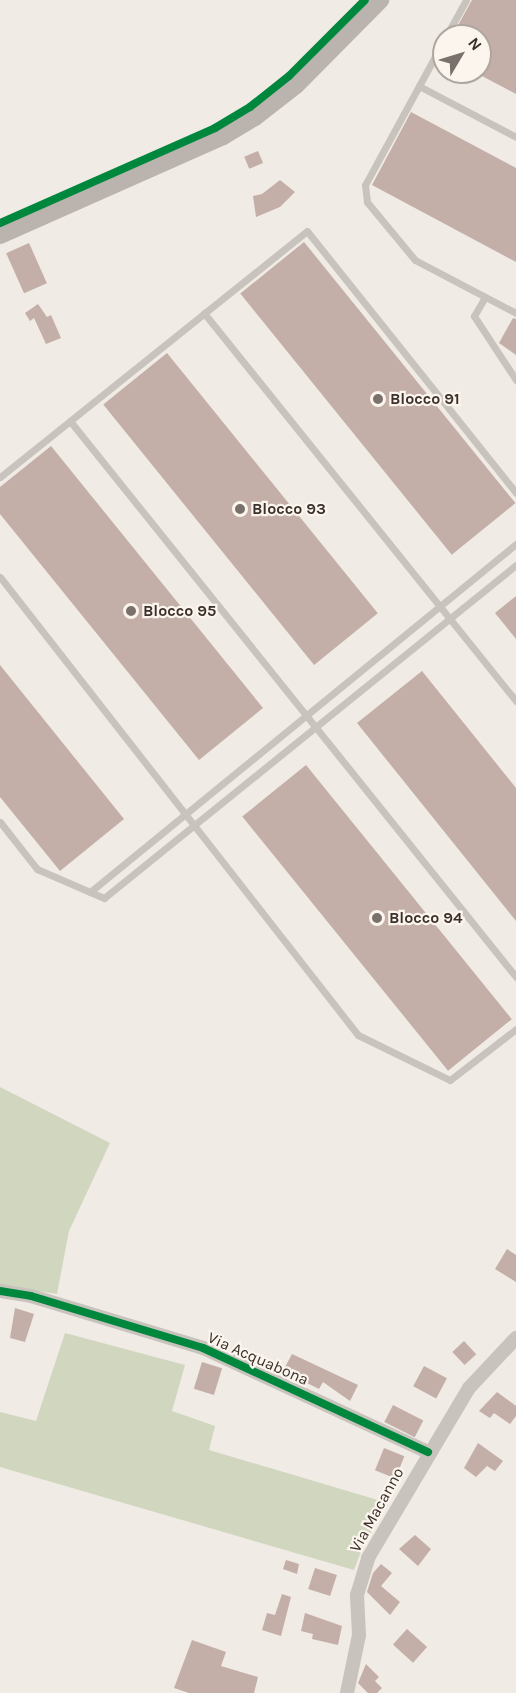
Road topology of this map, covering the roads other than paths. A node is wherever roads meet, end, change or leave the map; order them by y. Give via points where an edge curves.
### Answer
1 (380, 0) edge
2 (466, 0) edge
3 (453, 24) edge
4 (432, 62) edge
5 (419, 86) junction
6 (516, 137) edge
7 (0, 235) edge
8 (485, 297) junction
9 (204, 313) junction
10 (516, 313) edge
11 (516, 380) edge
12 (70, 421) junction
13 (0, 477) edge
14 (516, 493) edge
15 (516, 544) edge
16 (516, 565) edge
17 (0, 577) edge
18 (439, 605) junction
19 (449, 618) junction
20 (516, 701) edge
21 (306, 715) junction
22 (315, 726) junction
23 (185, 813) junction
24 (0, 822) edge
25 (194, 825) junction
26 (90, 892) junction
27 (516, 977) edge
28 (516, 1029) edge
29 (0, 1291) edge
30 (516, 1338) edge
31 (428, 1452) junction
32 (347, 1693) edge

1 - 7 main road via 296,85 255,117 223,136
2 - 3 lane
4 - 5 lane
5 - 6 lane
5 - 8 lane via 365,185 367,202 415,260
8 - 10 lane
8 - 11 lane via 474,316
9 - 12 lane
9 - 14 lane via 307,231
9 - 18 lane
12 - 13 lane
12 - 21 lane
15 - 18 lane
16 - 19 lane
17 - 23 lane
18 - 19 lane
18 - 21 lane
19 - 20 lane
19 - 22 lane
21 - 22 lane
21 - 23 lane
22 - 25 lane
22 - 27 lane
23 - 25 lane
23 - 26 lane
24 - 26 lane via 38,869
25 - 26 lane via 104,898
25 - 28 lane via 358,1035 450,1080
29 - 31 street, Via Acquabona via 31,1296 203,1348
30 - 31 street, Via Macanno via 469,1388
31 - 32 street, Via Macanno via 368,1558 357,1595 359,1635

